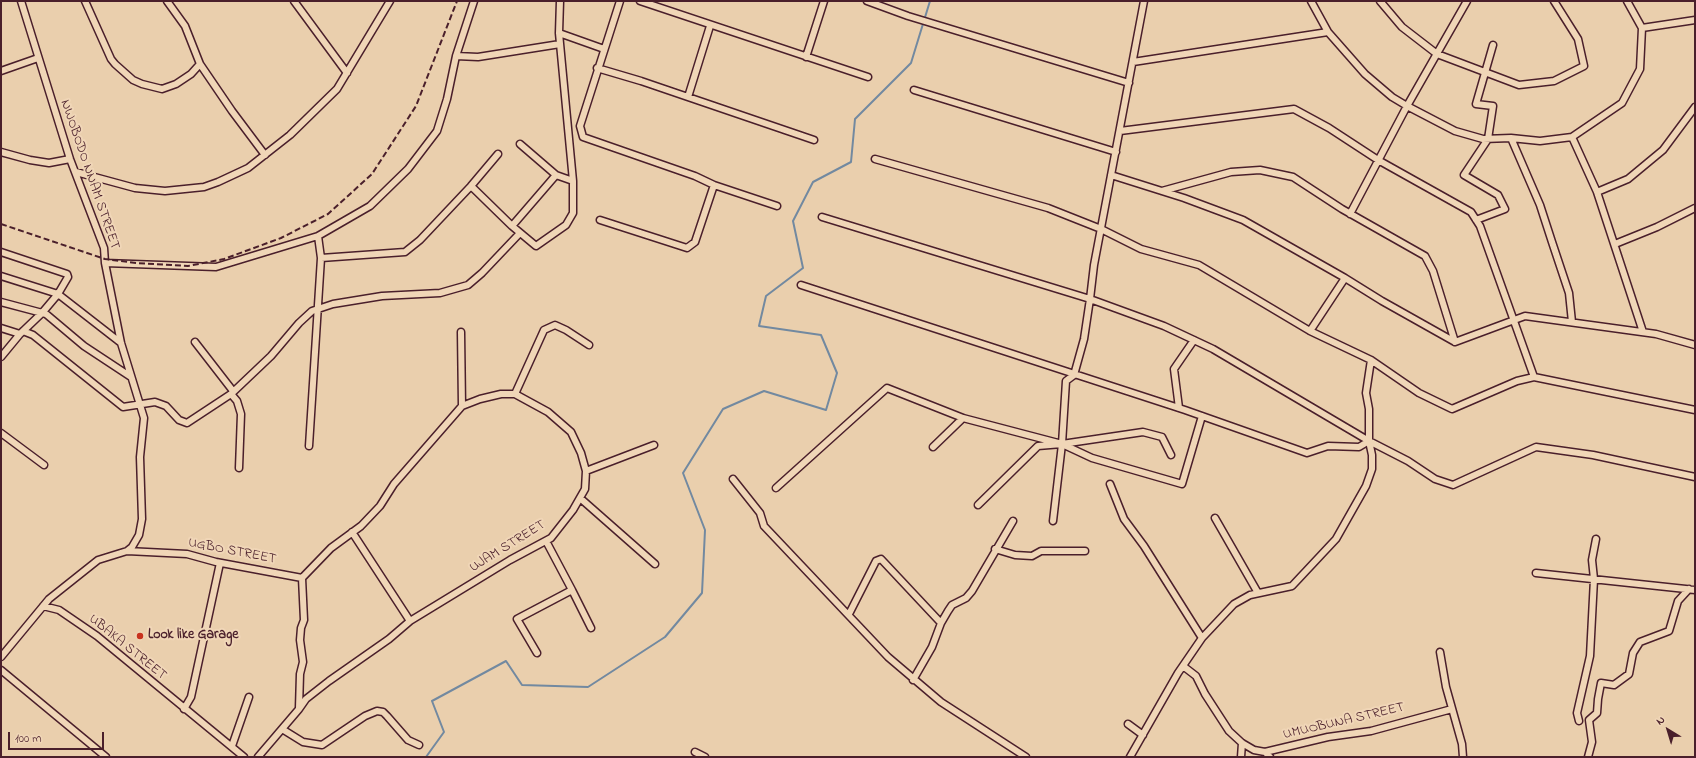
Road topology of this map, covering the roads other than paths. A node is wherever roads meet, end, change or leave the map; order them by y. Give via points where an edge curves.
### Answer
1 (22, 1) edge
2 (85, 1) edge
3 (167, 1) edge
4 (294, 1) edge
5 (474, 1) edge
6 (560, 1) edge
7 (620, 1) edge
8 (640, 1) edge
9 (824, 1) edge
10 (867, 1) edge
11 (1144, 1) edge
12 (1310, 1) edge
13 (1380, 1) edge
14 (1467, 1) edge
15 (1554, 1) edge
16 (1628, 1) edge
17 (387, 3) edge
18 (1695, 20) edge
19 (710, 26) junction
20 (1642, 28) junction
21 (1328, 32) junction
22 (559, 33) junction
23 (560, 44) junction
24 (1493, 45) dead end
25 (604, 49) junction
26 (1437, 54) junction
27 (456, 56) junction
28 (806, 57) junction
29 (38, 58) junction
30 (1133, 62) junction
31 (200, 64) junction
32 (597, 68) junction
33 (1, 71) edge
34 (1485, 72) junction
35 (347, 73) junction
36 (868, 76) dead end
37 (1129, 83) junction
38 (914, 90) dead end
39 (688, 97) junction
40 (1407, 106) junction
41 (1695, 107) edge
42 (1120, 131) junction
43 (1572, 137) junction
44 (1511, 138) junction
45 (1488, 139) junction
46 (814, 140) dead end
47 (520, 144) dead end
48 (1, 152) edge
49 (1116, 152) junction
50 (498, 154) dead end
51 (264, 156) junction
52 (70, 159) junction
53 (876, 159) dead end
54 (1378, 160) junction
55 (76, 172) junction
56 (556, 175) junction
57 (1112, 175) junction
58 (573, 181) junction
59 (714, 185) junction
60 (471, 186) junction
61 (1162, 191) junction
62 (1597, 192) junction
63 (777, 206) dead end
64 (1695, 208) edge
65 (1350, 214) junction
66 (822, 217) dead end
67 (600, 220) dead end
68 (1476, 220) junction
69 (512, 226) junction
70 (1101, 229) junction
71 (520, 233) junction
72 (318, 236) junction
73 (1615, 244) junction
74 (1, 252) edge
75 (321, 258) junction
76 (105, 263) junction
77 (1, 276) edge
78 (1345, 278) junction
79 (801, 286) dead end
80 (58, 294) junction
81 (1090, 299) junction
82 (1, 302) edge
83 (318, 308) junction
84 (42, 313) junction
85 (1514, 319) junction
86 (1572, 322) junction
87 (1, 328) edge
88 (1310, 331) junction
89 (22, 332) junction
90 (461, 332) dead end
91 (1643, 332) junction
92 (1194, 340) junction
93 (195, 342) dead end
94 (1455, 342) junction
95 (121, 344) junction
96 (589, 345) dead end
97 (1695, 345) edge
98 (2, 355) edge
99 (1371, 360) junction
100 (1074, 375) junction
101 (131, 377) junction
102 (1534, 377) junction
103 (232, 393) junction
104 (515, 394) junction
105 (141, 404) junction
106 (462, 406) junction
107 (1179, 408) junction
108 (1695, 410) edge
109 (1202, 416) junction
110 (963, 418) junction
111 (1, 433) edge
112 (1369, 442) junction
113 (1062, 444) junction
114 (654, 445) dead end
115 (308, 446) dead end
116 (932, 447) dead end
117 (1171, 455) dead end
118 (44, 465) dead end
119 (239, 468) dead end
120 (586, 471) junction
121 (1695, 477) edge
122 (733, 479) dead end
123 (1110, 484) dead end
124 (776, 488) dead end
125 (580, 498) junction
126 (978, 505) dead end
127 (1215, 518) dead end
128 (1013, 521) dead end
129 (1053, 521) dead end
130 (352, 532) junction
131 (1596, 539) dead end
132 (546, 541) junction
133 (995, 549) junction
134 (128, 551) junction
135 (1085, 551) dead end
136 (220, 563) junction
137 (655, 564) dead end
138 (1536, 573) dead end
139 (302, 578) junction
140 (1594, 579) junction
141 (1692, 589) edge
142 (572, 590) junction
143 (1258, 593) junction
144 (43, 606) junction
145 (848, 614) junction
146 (410, 621) junction
147 (940, 623) junction
148 (591, 628) dead end
149 (1202, 638) junction
150 (1440, 652) dead end
151 (537, 653) dead end
152 (1, 657) edge
153 (1183, 666) junction
154 (1, 670) edge
155 (913, 680) junction
156 (249, 697) dead end
157 (184, 709) junction
158 (299, 709) junction
159 (1452, 709) junction
160 (1579, 721) dead end
161 (1128, 724) dead end
162 (282, 729) junction
163 (1143, 735) junction
164 (1242, 743) junction
165 (418, 745) dead end
166 (232, 746) junction
167 (695, 752) dead end
168 (1267, 755) edge
169 (106, 757) edge
170 (244, 757) edge
171 (258, 757) edge
172 (704, 757) edge
173 (1026, 757) edge
174 (1130, 757) edge
175 (1241, 757) edge
176 (1463, 757) edge
177 (1588, 757) edge

1 - 29 street, NWOBODO NNAM STREET
2 - 31 street via 115,64 133,80 162,89 192,74
3 - 31 street via 185,26
4 - 35 street
5 - 27 street
6 - 22 street
7 - 25 street
8 - 19 street
9 - 28 street
10 - 37 street via 908,16
11 - 30 street
12 - 21 street
13 - 26 street via 1402,27
14 - 26 street
15 - 34 street via 1578,39 1584,66 1554,81 1519,85
16 - 20 street
17 - 35 street
18 - 20 street
19 - 28 street
19 - 39 street
20 - 43 street via 1640,69 1622,103
21 - 30 street
21 - 40 street via 1365,74
22 - 23 street
22 - 25 street
23 - 27 street via 478,57
23 - 58 street
24 - 34 street
25 - 32 street
26 - 34 street
26 - 40 street
27 - 72 street via 437,131 408,169 370,206
28 - 36 street
29 - 33 street
29 - 52 street, NWOBODO NNAM STREET
30 - 37 street
31 - 51 street
32 - 39 street
32 - 59 street via 580,126 583,137
34 - 45 street via 1476,104 1493,106
35 - 51 street via 325,102
37 - 42 street
38 - 49 street
39 - 46 street
40 - 45 street via 1455,131
40 - 54 street
41 - 62 street via 1663,150 1628,179
42 - 49 street
42 - 54 street via 1294,109
43 - 44 street via 1540,141
43 - 62 street
44 - 45 street
44 - 86 street via 1540,205 1569,293
45 - 68 street via 1464,175 1498,195 1505,209
47 - 56 street
48 - 52 street via 49,163
49 - 57 street
50 - 60 street
51 - 55 street via 248,168 218,182 180,190 135,188
52 - 55 street, NWOBODO NNAM STREET
53 - 70 street via 1048,208
54 - 65 street
54 - 68 street via 1471,212
55 - 76 street, NWOBODO NNAM STREET via 104,248
56 - 58 street
56 - 69 street
57 - 61 street
57 - 70 street
58 - 71 street via 573,213 566,225 536,246
59 - 63 street
59 - 67 street via 695,242 687,248
60 - 69 street
60 - 75 street via 420,240 405,252
61 - 65 street via 1231,172 1260,170 1293,177
61 - 78 street via 1243,220
62 - 73 street
64 - 73 street
65 - 94 street via 1425,256 1433,271
66 - 81 street
68 - 85 street
69 - 71 street
70 - 81 street
70 - 88 street via 1142,249 1199,264
71 - 83 street via 468,284 440,293 382,296
72 - 75 street
72 - 76 street via 216,267
73 - 91 street
74 - 80 street via 66,274 67,280
75 - 83 street
76 - 95 street, NWOBODO NNAM STREET
77 - 80 street
78 - 88 street
78 - 94 street
79 - 100 street
80 - 84 street
80 - 95 street
81 - 92 street via 1164,326
81 - 100 street via 1084,339
82 - 84 street
83 - 103 street via 299,323 271,356
83 - 115 street
84 - 89 street
84 - 101 street via 84,346
85 - 86 street via 1525,316
85 - 94 street
85 - 102 street
86 - 91 street
87 - 89 street
88 - 99 street
89 - 98 street
89 - 105 street via 33,335 123,407
90 - 106 street
91 - 97 street
92 - 107 street via 1174,369
92 - 112 street
93 - 103 street
95 - 101 street, NWOBODO NNAM STREET
96 - 104 street via 555,325 544,330
99 - 102 street via 1419,393 1452,409 1517,381
99 - 112 street via 1366,393 1369,409
100 - 107 street
100 - 113 street via 1066,381
101 - 105 street, NWOBODO NNAM STREET
102 - 108 street
103 - 105 street via 187,423 179,420 166,406 153,401
103 - 119 street via 241,414
104 - 106 street via 500,394
104 - 120 street, UJAM STREET via 548,412 571,432
105 - 134 street, NWOBODO NNAM STREET via 144,418 140,457 142,519 139,535
106 - 130 street via 394,484 380,506
107 - 109 street
109 - 112 street via 1307,453 1328,446 1359,447
109 - 113 street via 1182,484 1092,458
110 - 113 street
110 - 116 street
110 - 124 street via 887,388
111 - 118 street
112 - 121 street via 1408,461 1435,479 1453,484 1536,447 1593,455
112 - 143 street via 1372,469 1366,486 1336,539 1292,586
113 - 117 street via 1143,432 1162,438
113 - 126 street via 1038,446
113 - 129 street
114 - 120 street
120 - 125 street, UJAM STREET via 585,489
122 - 145 street via 760,513 764,526
123 - 149 street via 1124,519
125 - 132 street, UJAM STREET via 562,526
125 - 137 street
127 - 143 street
128 - 133 street
130 - 139 street via 330,548
130 - 146 street
131 - 140 street via 1592,560
132 - 142 street
132 - 146 street, UJAM STREET
133 - 135 street via 1015,555 1032,556 1041,551
133 - 147 street via 972,591 966,598 952,605
134 - 136 street, UGBO STREET via 186,554
134 - 144 street, UGBO STREET via 98,560
136 - 139 street, UGBO STREET
136 - 157 street via 191,697
138 - 140 street
139 - 158 street via 304,620 300,640 303,662
140 - 141 street
140 - 160 street via 1590,656 1577,713
141 - 177 street via 1678,601 1669,631 1640,642 1633,653 1629,674 1614,685 1601,683 1597,713 1589,720 1592,742
142 - 148 street
142 - 151 street via 517,619
143 - 149 street via 1242,598 1234,604
144 - 152 street
144 - 157 street, UBAKA STREET via 59,610 96,636
145 - 147 street via 876,562 881,558
145 - 155 street
146 - 158 street, UJAM STREET via 389,639 323,685 306,699
147 - 155 street via 932,647
149 - 153 street
150 - 159 street
153 - 163 street
153 - 164 street, UMUOBUNA STREET via 1196,676 1221,720
154 - 169 street
155 - 173 street via 941,702
156 - 166 street
157 - 166 street, UBAKA STREET
158 - 162 street, UJAM STREET
159 - 168 street, UMUOBUNA STREET via 1371,731 1328,737
159 - 176 street
161 - 163 street
162 - 165 street via 303,742 322,745 371,713 383,712 408,740
162 - 171 street, UJAM STREET
163 - 174 street
164 - 168 street, UMUOBUNA STREET
164 - 175 street
166 - 170 street, UBAKA STREET
167 - 172 street

